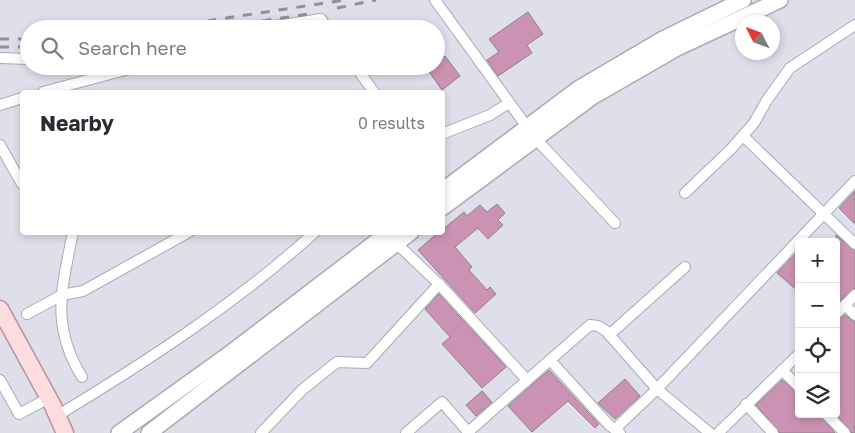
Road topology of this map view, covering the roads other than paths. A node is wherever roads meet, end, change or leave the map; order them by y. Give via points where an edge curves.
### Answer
1 (435, 0) edge
2 (743, 0) edge
3 (780, 0) edge
4 (855, 25) edge
5 (0, 58) edge
6 (20, 59) edge
7 (106, 75) edge
8 (362, 75) edge
9 (50, 90) edge
10 (373, 90) edge
11 (20, 99) edge
12 (509, 103) junction
13 (0, 105) edge
14 (445, 133) edge
15 (530, 133) junction
16 (743, 136) junction
17 (0, 145) edge
18 (20, 180) edge
19 (855, 181) edge
20 (445, 189) edge
21 (685, 193) dead end
22 (445, 205) edge
23 (823, 213) junction
24 (615, 223) dead end
25 (70, 235) edge
26 (184, 235) edge
27 (312, 235) edge
28 (391, 237) edge
29 (855, 244) edge
30 (685, 267) dead end
31 (439, 284) junction
32 (62, 295) junction
33 (855, 295) edge
34 (845, 305) junction
35 (0, 309) edge
36 (840, 310) edge
37 (27, 314) dead end
38 (855, 315) edge
39 (609, 335) junction
40 (795, 358) edge
41 (550, 360) junction
42 (782, 370) junction
43 (82, 377) dead end
44 (0, 380) edge
45 (526, 380) junction
46 (795, 383) edge
47 (657, 389) junction
48 (746, 404) junction
49 (54, 405) junction
50 (830, 418) edge
51 (618, 431) edge
52 (469, 432) edge
53 (65, 433) edge
54 (74, 433) edge
55 (120, 433) edge
56 (149, 433) edge
57 (261, 433) edge
58 (406, 433) edge
59 (710, 433) edge
60 (718, 433) edge
61 (773, 433) edge
62 (845, 433) edge

1 - 12 street
2 - 15 street via 663,39 595,79
3 - 15 street via 677,48
4 - 16 street via 790,68
5 - 6 street
7 - 9 street
8 - 10 street
11 - 13 street
12 - 14 street via 490,115
12 - 15 street
15 - 20 street
15 - 22 street
15 - 24 street
16 - 21 street
16 - 23 street
17 - 18 street
19 - 23 street
23 - 29 street
23 - 47 street
25 - 32 street
26 - 32 street via 83,291
27 - 49 street via 277,267 136,368
28 - 31 street
28 - 55 street
28 - 56 street
30 - 39 street
31 - 45 street
31 - 57 street via 367,362 337,362 302,390
32 - 37 street
32 - 43 street via 60,315 63,332
33 - 34 street
34 - 36 street
34 - 38 street
35 - 49 main road
39 - 41 street via 598,326 590,325
39 - 47 street
40 - 42 street
41 - 45 street
41 - 51 street
42 - 46 street
42 - 48 street
44 - 49 street via 19,414
45 - 52 street
47 - 51 street
47 - 59 street
48 - 60 street
48 - 61 street
49 - 53 main road
49 - 54 main road
50 - 62 street
52 - 58 street via 442,402

